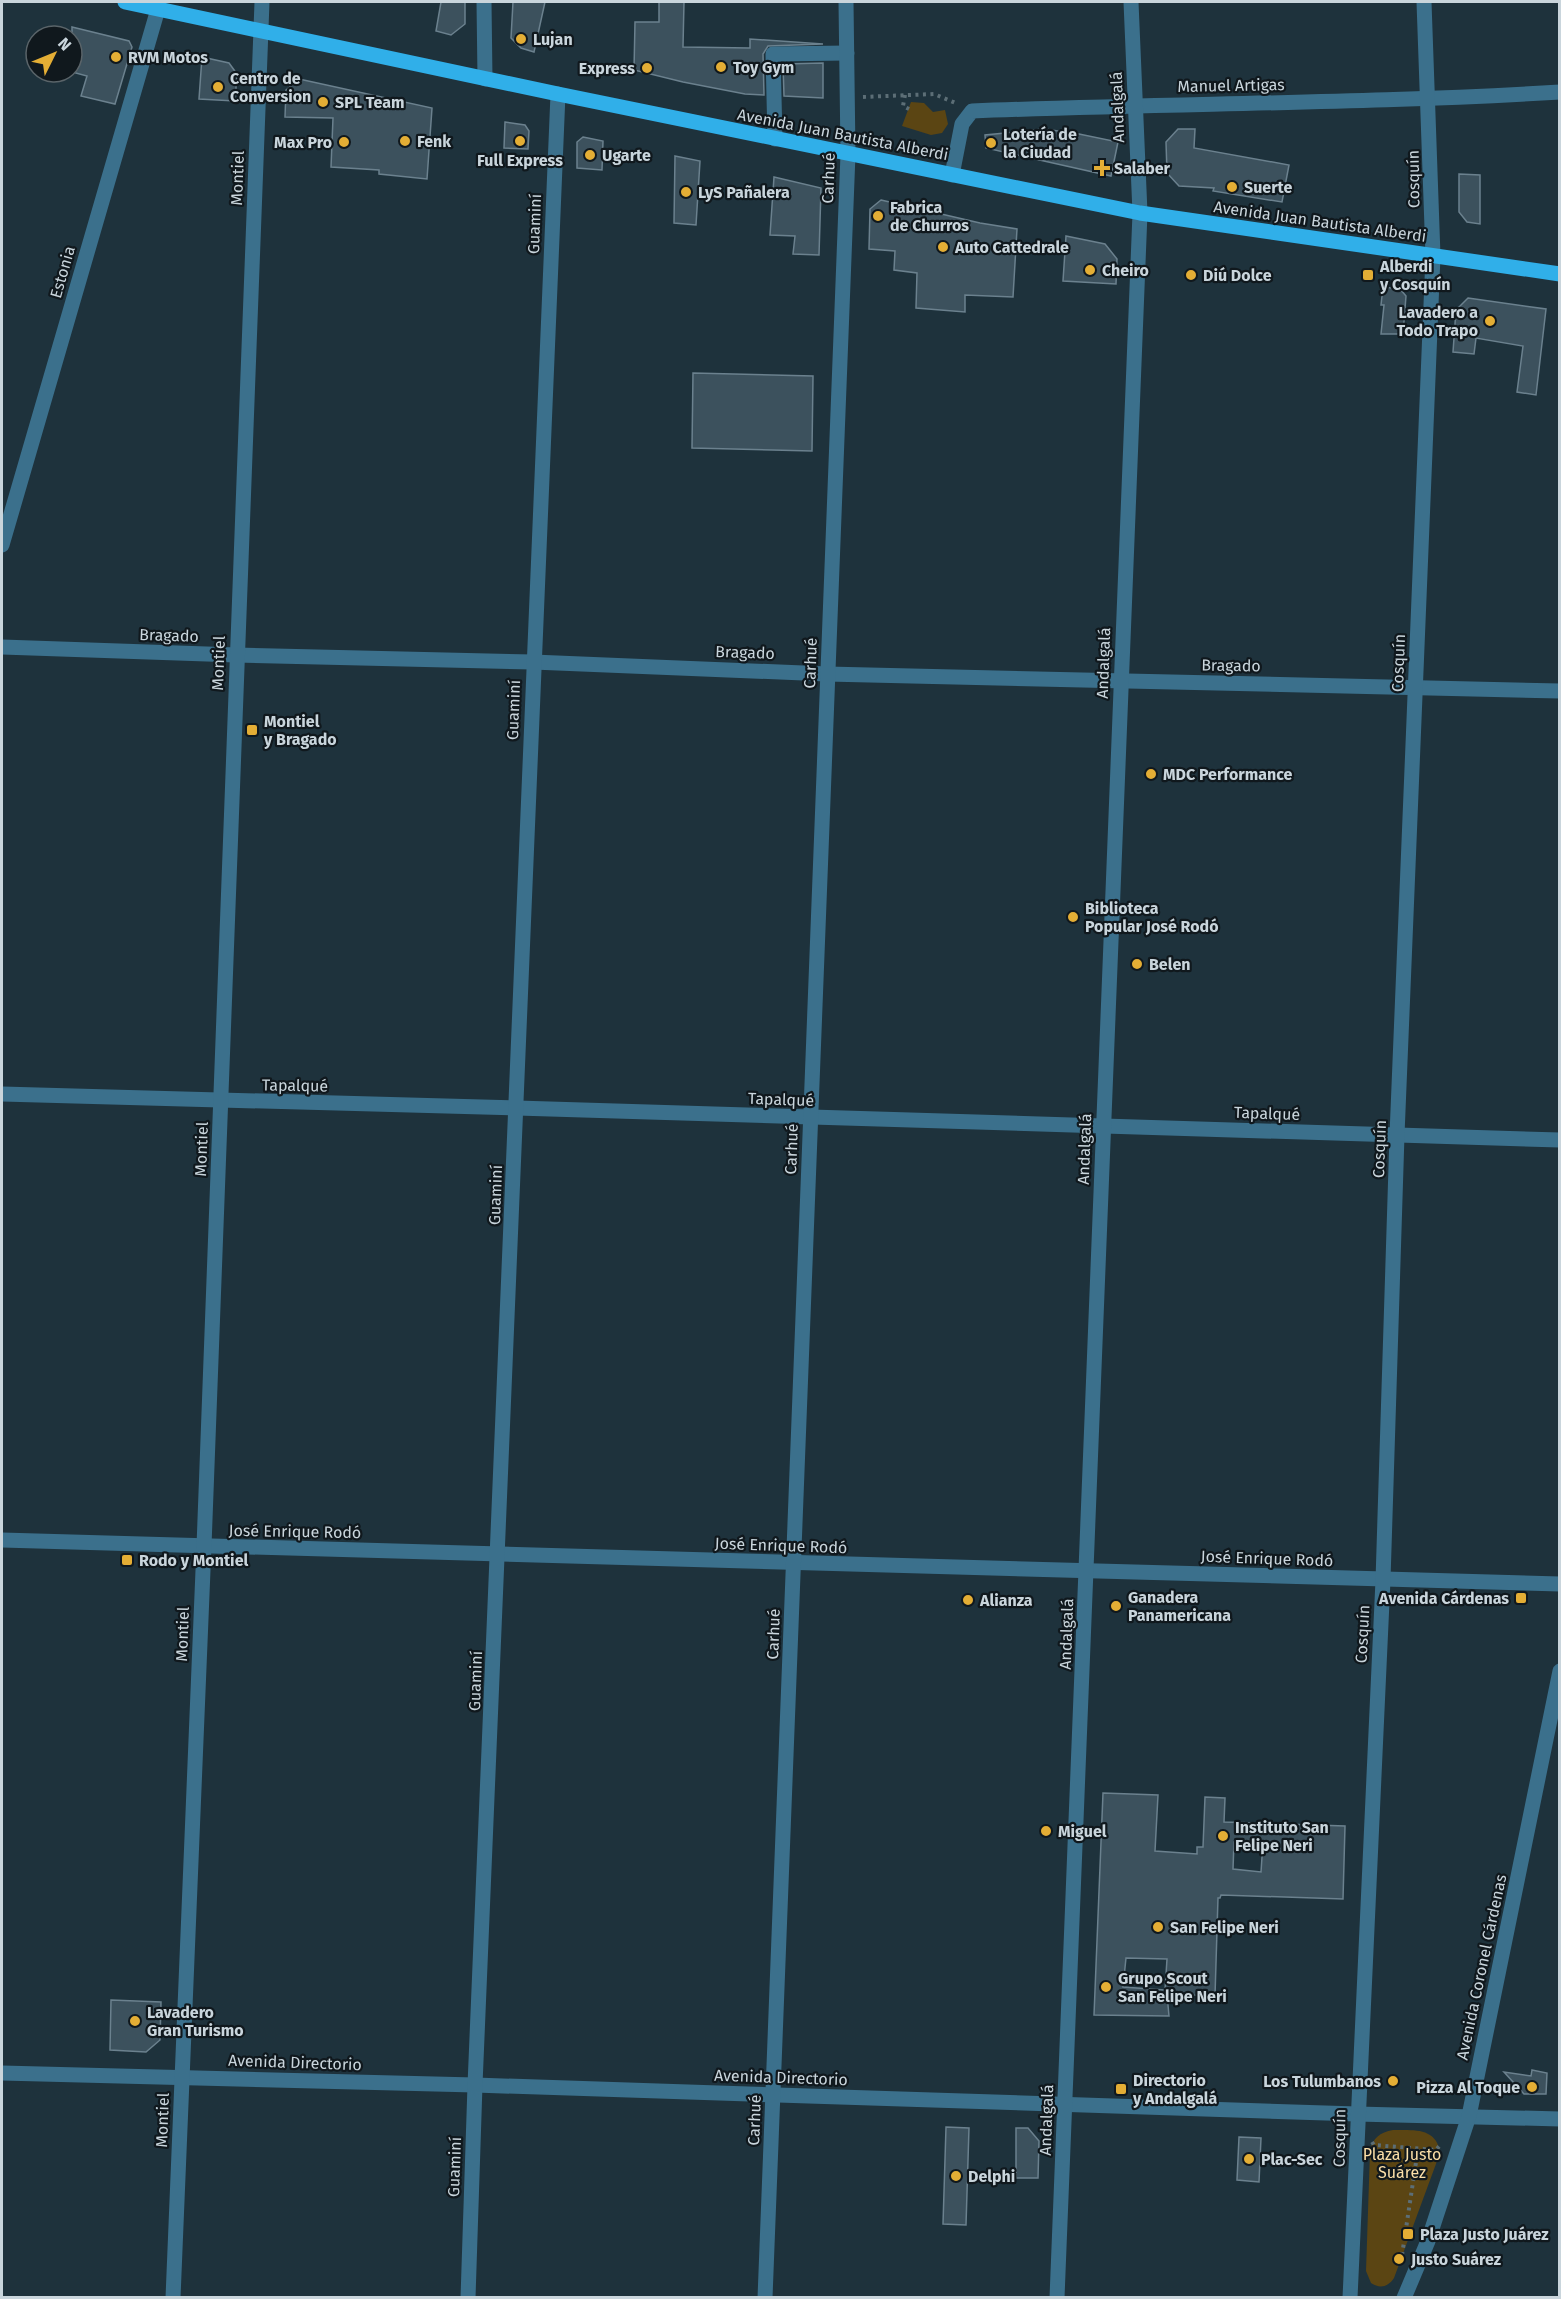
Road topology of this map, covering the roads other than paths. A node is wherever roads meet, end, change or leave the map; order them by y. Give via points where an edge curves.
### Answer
1 (125, 2) edge
2 (262, 2) edge
3 (484, 2) edge
4 (846, 2) edge
5 (1131, 2) edge
6 (1424, 2) edge
7 (158, 9) junction
8 (262, 32) junction
9 (846, 53) junction
10 (485, 79) junction
11 (1560, 92) edge
12 (558, 94) junction
13 (1429, 100) junction
14 (1135, 105) junction
15 (775, 139) junction
16 (848, 154) junction
17 (952, 175) junction
18 (1140, 213) junction
19 (1433, 256) junction
20 (1560, 273) edge
21 (2, 545) edge
22 (2, 647) edge
23 (236, 655) junction
24 (533, 662) junction
25 (827, 674) junction
26 (1121, 681) junction
27 (1415, 688) junction
28 (1560, 691) edge
29 (2, 1094) edge
30 (221, 1101) junction
31 (516, 1108) junction
32 (810, 1118) junction
33 (1102, 1127) junction
34 (1397, 1135) junction
35 (1560, 1140) edge
36 (2, 1540) edge
37 (204, 1546) junction
38 (498, 1554) junction
39 (794, 1563) junction
40 (1087, 1571) junction
41 (1383, 1580) junction
42 (1560, 1584) edge
43 (1560, 1671) edge
44 (2, 2073) edge
45 (182, 2077) junction
46 (475, 2085) junction
47 (772, 2095) junction
48 (1065, 2104) junction
49 (1357, 2114) junction
50 (1469, 2116) junction
51 (1560, 2119) edge
52 (173, 2298) edge
53 (468, 2298) edge
54 (765, 2298) edge
55 (1058, 2298) edge
56 (1350, 2298) edge
57 (1404, 2298) edge

1 - 7 main road, Avenida Juan Bautista Alberdi
2 - 8 street, Montiel
3 - 10 street
4 - 9 street, Carhué
5 - 14 street, Andalgalá
6 - 13 street, Cosquín
7 - 8 main road, Avenida Juan Bautista Alberdi
7 - 21 street, Estonia
8 - 10 main road, Avenida Juan Bautista Alberdi
8 - 23 street, Montiel
9 - 15 street via 773,54
9 - 16 street, Carhué
10 - 12 main road, Avenida Juan Bautista Alberdi
11 - 13 street, Manuel Artigas
12 - 15 main road, Avenida Juan Bautista Alberdi
12 - 24 street, Guaminí
13 - 14 street, Manuel Artigas
13 - 19 street, Cosquín
14 - 17 street, Manuel Artigas via 972,111 962,124
14 - 18 street, Andalgalá
15 - 16 main road, Avenida Juan Bautista Alberdi
16 - 17 main road, Avenida Juan Bautista Alberdi
16 - 25 street, Carhué
17 - 18 main road, Avenida Juan Bautista Alberdi
18 - 19 main road, Avenida Juan Bautista Alberdi
18 - 26 street, Andalgalá
19 - 20 main road, Avenida Juan Bautista Alberdi
19 - 27 street, Cosquín
22 - 23 street, Bragado
23 - 24 street, Bragado
23 - 30 street, Montiel
24 - 25 street, Bragado
24 - 31 street, Guaminí
25 - 26 street, Bragado
25 - 32 street, Carhué
26 - 27 street, Bragado
26 - 33 street, Andalgalá
27 - 28 street, Bragado
27 - 34 street, Cosquín
29 - 30 street, Tapalqué
30 - 31 street, Tapalqué
30 - 37 street, Montiel
31 - 32 street, Tapalqué
31 - 38 street, Guaminí
32 - 33 street, Tapalqué
32 - 39 street, Carhué
33 - 34 street, Tapalqué
33 - 40 street, Andalgalá
34 - 35 street, Tapalqué
34 - 41 street, Cosquín
36 - 37 street, José Enrique Rodó
37 - 38 street, José Enrique Rodó
37 - 45 street, Montiel
38 - 39 street, José Enrique Rodó
38 - 46 street, Guaminí
39 - 40 street, José Enrique Rodó
39 - 47 street, Carhué
40 - 41 street, José Enrique Rodó
40 - 48 street, Andalgalá
41 - 42 street, José Enrique Rodó
41 - 49 street, Cosquín
43 - 50 street, Avenida Coronel Cárdenas
44 - 45 street, Avenida Directorio
45 - 46 street, Avenida Directorio
45 - 52 street, Montiel
46 - 47 street, Avenida Directorio
46 - 53 street, Guaminí
47 - 48 street, Avenida Directorio
47 - 54 street, Carhué
48 - 49 street, Avenida Directorio
48 - 55 street, Andalgalá
49 - 50 street, Avenida Directorio
49 - 56 street, Cosquín
50 - 51 street, Avenida Directorio
50 - 57 street, Avenida Coronel Cárdenas via 1428,2241

